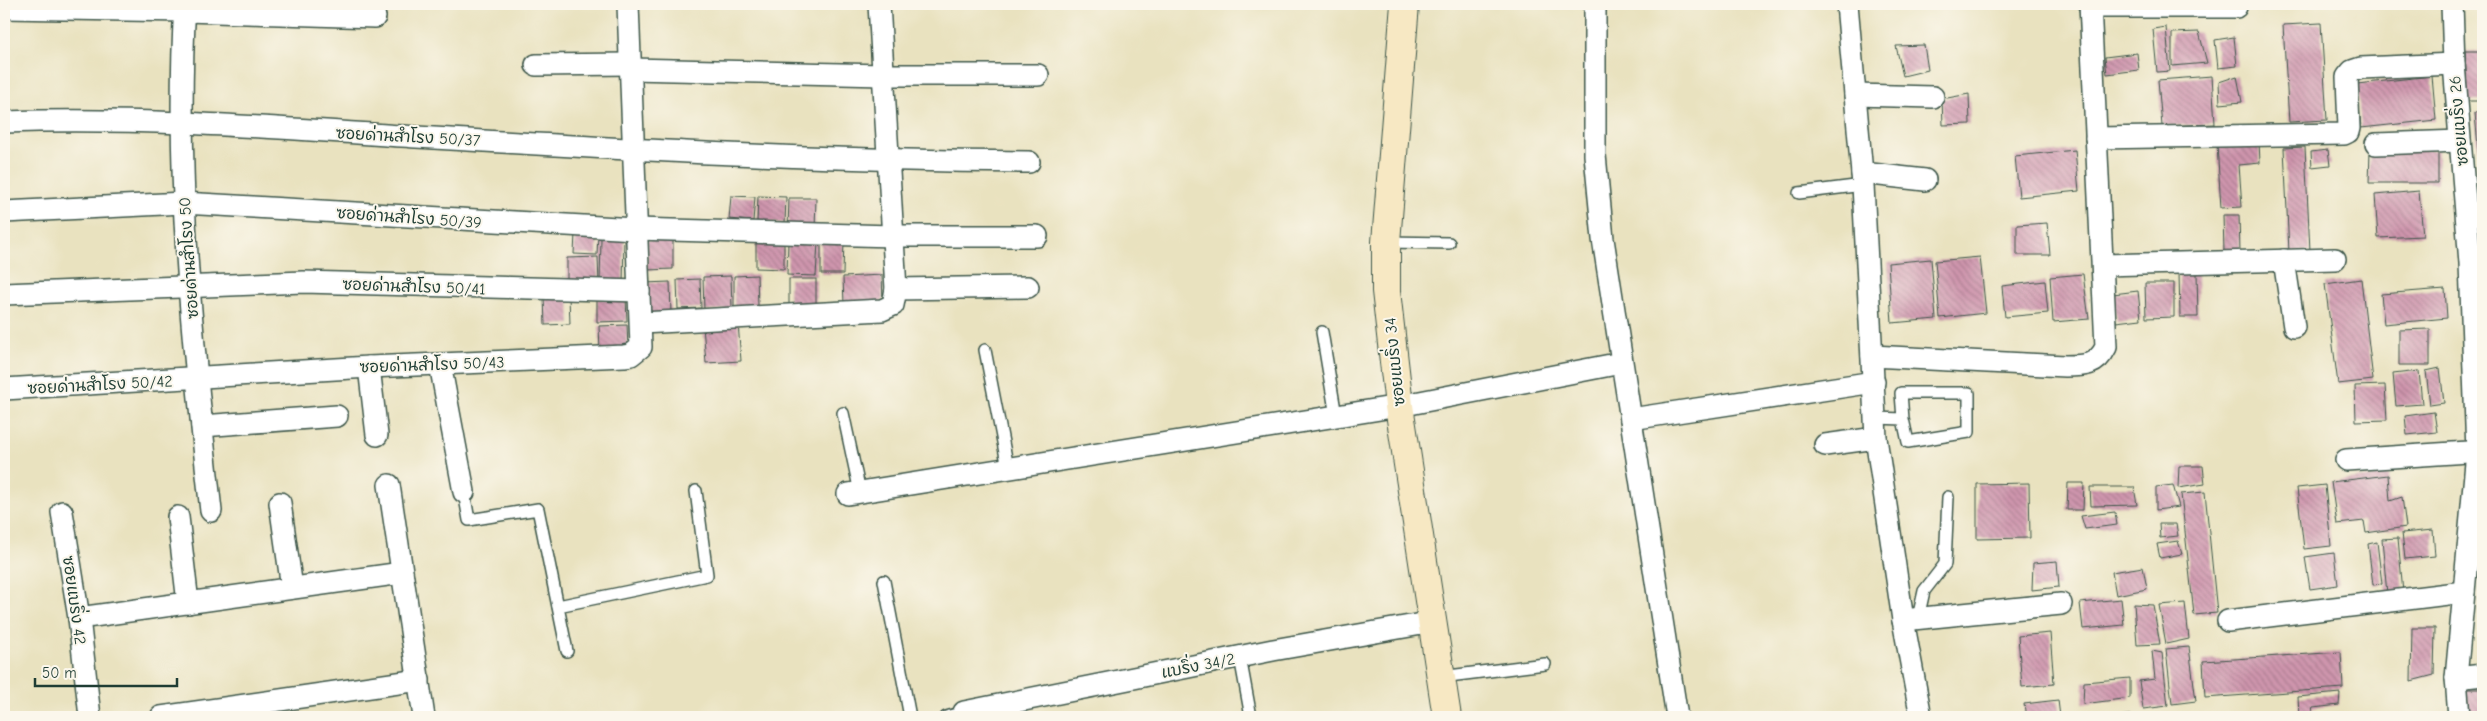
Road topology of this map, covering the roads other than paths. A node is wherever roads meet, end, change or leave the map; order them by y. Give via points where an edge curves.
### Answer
1 (628, 4) edge
2 (879, 4) edge
3 (1405, 4) edge
4 (1594, 4) edge
5 (1847, 4) edge
6 (2452, 4) edge
7 (2090, 5) edge
8 (185, 7) edge
9 (2236, 7) dead end
10 (4, 8) edge
11 (375, 17) dead end
12 (2454, 64) junction
13 (536, 65) dead end
14 (631, 67) junction
15 (883, 75) junction
16 (1038, 75) dead end
17 (1855, 94) junction
18 (1933, 97) dead end
19 (4, 122) edge
20 (182, 122) junction
21 (2096, 138) junction
22 (2460, 141) junction
23 (2376, 144) dead end
24 (634, 149) junction
25 (890, 161) junction
26 (1029, 162) dead end
27 (1863, 179) junction
28 (1924, 180) dead end
29 (1799, 193) dead end
30 (183, 203) junction
31 (4, 212) edge
32 (635, 229) junction
33 (893, 236) junction
34 (1037, 236) dead end
35 (1386, 242) junction
36 (1449, 243) dead end
37 (2335, 259) dead end
38 (2284, 260) junction
39 (2103, 265) junction
40 (1028, 286) dead end
41 (190, 287) junction
42 (896, 289) junction
43 (639, 291) junction
44 (4, 294) edge
45 (642, 323) junction
46 (2294, 327) dead end
47 (1322, 332) dead end
48 (985, 350) dead end
49 (1872, 356) junction
50 (1621, 363) junction
51 (440, 364) junction
52 (369, 367) junction
53 (196, 379) junction
54 (1874, 382) junction
55 (4, 389) edge
56 (1399, 406) junction
57 (843, 414) dead end
58 (337, 416) dead end
59 (1336, 416) junction
60 (1631, 419) junction
61 (1903, 419) junction
62 (202, 426) junction
63 (1876, 428) junction
64 (377, 435) dead end
65 (1826, 445) dead end
66 (2480, 452) edge
67 (2346, 460) dead end
68 (1008, 468) junction
69 (389, 485) dead end
70 (696, 491) dead end
71 (464, 492) joint
72 (854, 493) joint
73 (1948, 497) dead end
74 (280, 503) dead end
75 (211, 511) dead end
76 (62, 512) dead end
77 (178, 517) dead end
78 (402, 573) junction
79 (884, 581) dead end
80 (292, 588) junction
81 (2464, 592) junction
82 (188, 603) junction
83 (2061, 604) dead end
84 (558, 606) junction
85 (79, 618) junction
86 (1910, 619) junction
87 (2228, 621) dead end
88 (1433, 622) junction
89 (567, 651) dead end
90 (1240, 657) junction
91 (1545, 664) dead end
92 (2483, 675) edge
93 (1441, 677) junction
94 (2456, 678) junction
95 (419, 680) junction
96 (955, 714) edge
97 (90, 717) edge
98 (161, 717) edge
99 (424, 717) edge
100 (910, 717) edge
101 (1251, 717) edge
102 (1447, 717) edge
103 (1677, 717) edge
104 (1921, 717) edge
105 (2459, 717) edge

1 - 14 street, ซอยด่านสำโรง 50/43
2 - 15 street
3 - 35 street, ซอยแบริ่ง 34
4 - 50 street via 1595,155
5 - 17 street
6 - 12 street, ซอยแบริ่ง 26
7 - 9 street
7 - 21 street
8 - 10 street
8 - 11 street
8 - 20 street, ซอยด่านสำโรง 50
12 - 21 street via 2352,71 2347,77 2349,128 2344,134
12 - 22 street, ซอยแบริ่ง 26
13 - 14 street
14 - 15 street
14 - 24 street, ซอยด่านสำโรง 50/43
15 - 16 street
15 - 25 street
17 - 18 street
17 - 27 street
19 - 20 street, ซอยด่านสำโรง 50/37
20 - 24 street, ซอยด่านสำโรง 50/37
20 - 30 street, ซอยด่านสำโรง 50
21 - 39 street
22 - 23 street
22 - 66 street, ซอยแบริ่ง 26
24 - 25 street, ซอยด่านสำโรง 50/37
24 - 32 street, ซอยด่านสำโรง 50/43
25 - 26 street, ซอยด่านสำโรง 50/37
25 - 33 street
27 - 28 street
27 - 29 lane
27 - 49 street
30 - 31 street, ซอยด่านสำโรง 50/39
30 - 32 street, ซอยด่านสำโรง 50/39
30 - 41 street, ซอยด่านสำโรง 50
32 - 33 street, ซอยด่านสำโรง 50/39
32 - 43 street, ซอยด่านสำโรง 50/43
33 - 34 street, ซอยด่านสำโรง 50/39
33 - 42 street
35 - 36 lane
35 - 56 street, ซอยแบริ่ง 34 via 1386,291
37 - 38 street
38 - 39 street
38 - 46 street
39 - 49 street via 2106,347 2102,356 2086,366
40 - 42 street
41 - 43 street, ซอยด่านสำโรง 50/41 via 302,282
41 - 44 street, ซอยด่านสำโรง 50/41
41 - 53 street, ซอยด่านสำโรง 50
42 - 45 street via 893,305 882,310
43 - 45 street, ซอยด่านสำโรง 50/43
45 - 51 street, ซอยด่านสำโรง 50/43 via 641,347 631,355
47 - 59 lane
48 - 68 lane
49 - 54 street
50 - 56 street
50 - 60 street
51 - 52 street, ซอยด่านสำโรง 50/43
51 - 71 street
52 - 53 street, ซอยด่านสำโรง 50/43
52 - 64 street
53 - 55 street, ซอยด่านสำโรง 50/42
53 - 62 street, ซอยด่านสำโรง 50
54 - 60 street
54 - 63 street
56 - 59 street
56 - 88 street, ซอยแบริ่ง 34
57 - 72 lane
58 - 62 street
59 - 68 street
60 - 103 street
61 - 61 lane via 1901,393 1969,394 1969,432 1908,442
61 - 63 lane
62 - 75 street, ซอยด่านสำโรง 50
63 - 65 street
63 - 86 street
66 - 67 street
66 - 81 street, ซอยแบริ่ง 26
68 - 72 street
69 - 78 street
70 - 84 lane via 706,575
71 - 84 lane via 469,520 538,509
73 - 86 lane via 1945,564 1924,591
74 - 80 street
76 - 85 street, ซอยแบริ่ง 42
77 - 82 street
78 - 80 street
78 - 95 street
79 - 100 lane
80 - 82 street
81 - 87 street
81 - 94 street, ซอยแบริ่ง 26
82 - 85 street
83 - 86 street
84 - 89 lane
85 - 97 street, ซอยแบริ่ง 42
86 - 104 street
88 - 90 street, แบริ่ง 34/2
88 - 93 street, ซอยแบริ่ง 34
90 - 96 street, แบริ่ง 34/2
90 - 101 lane
91 - 93 lane
92 - 94 street
93 - 102 street, ซอยแบริ่ง 34
94 - 105 street, ซอยแบริ่ง 26
95 - 98 street
95 - 99 street

